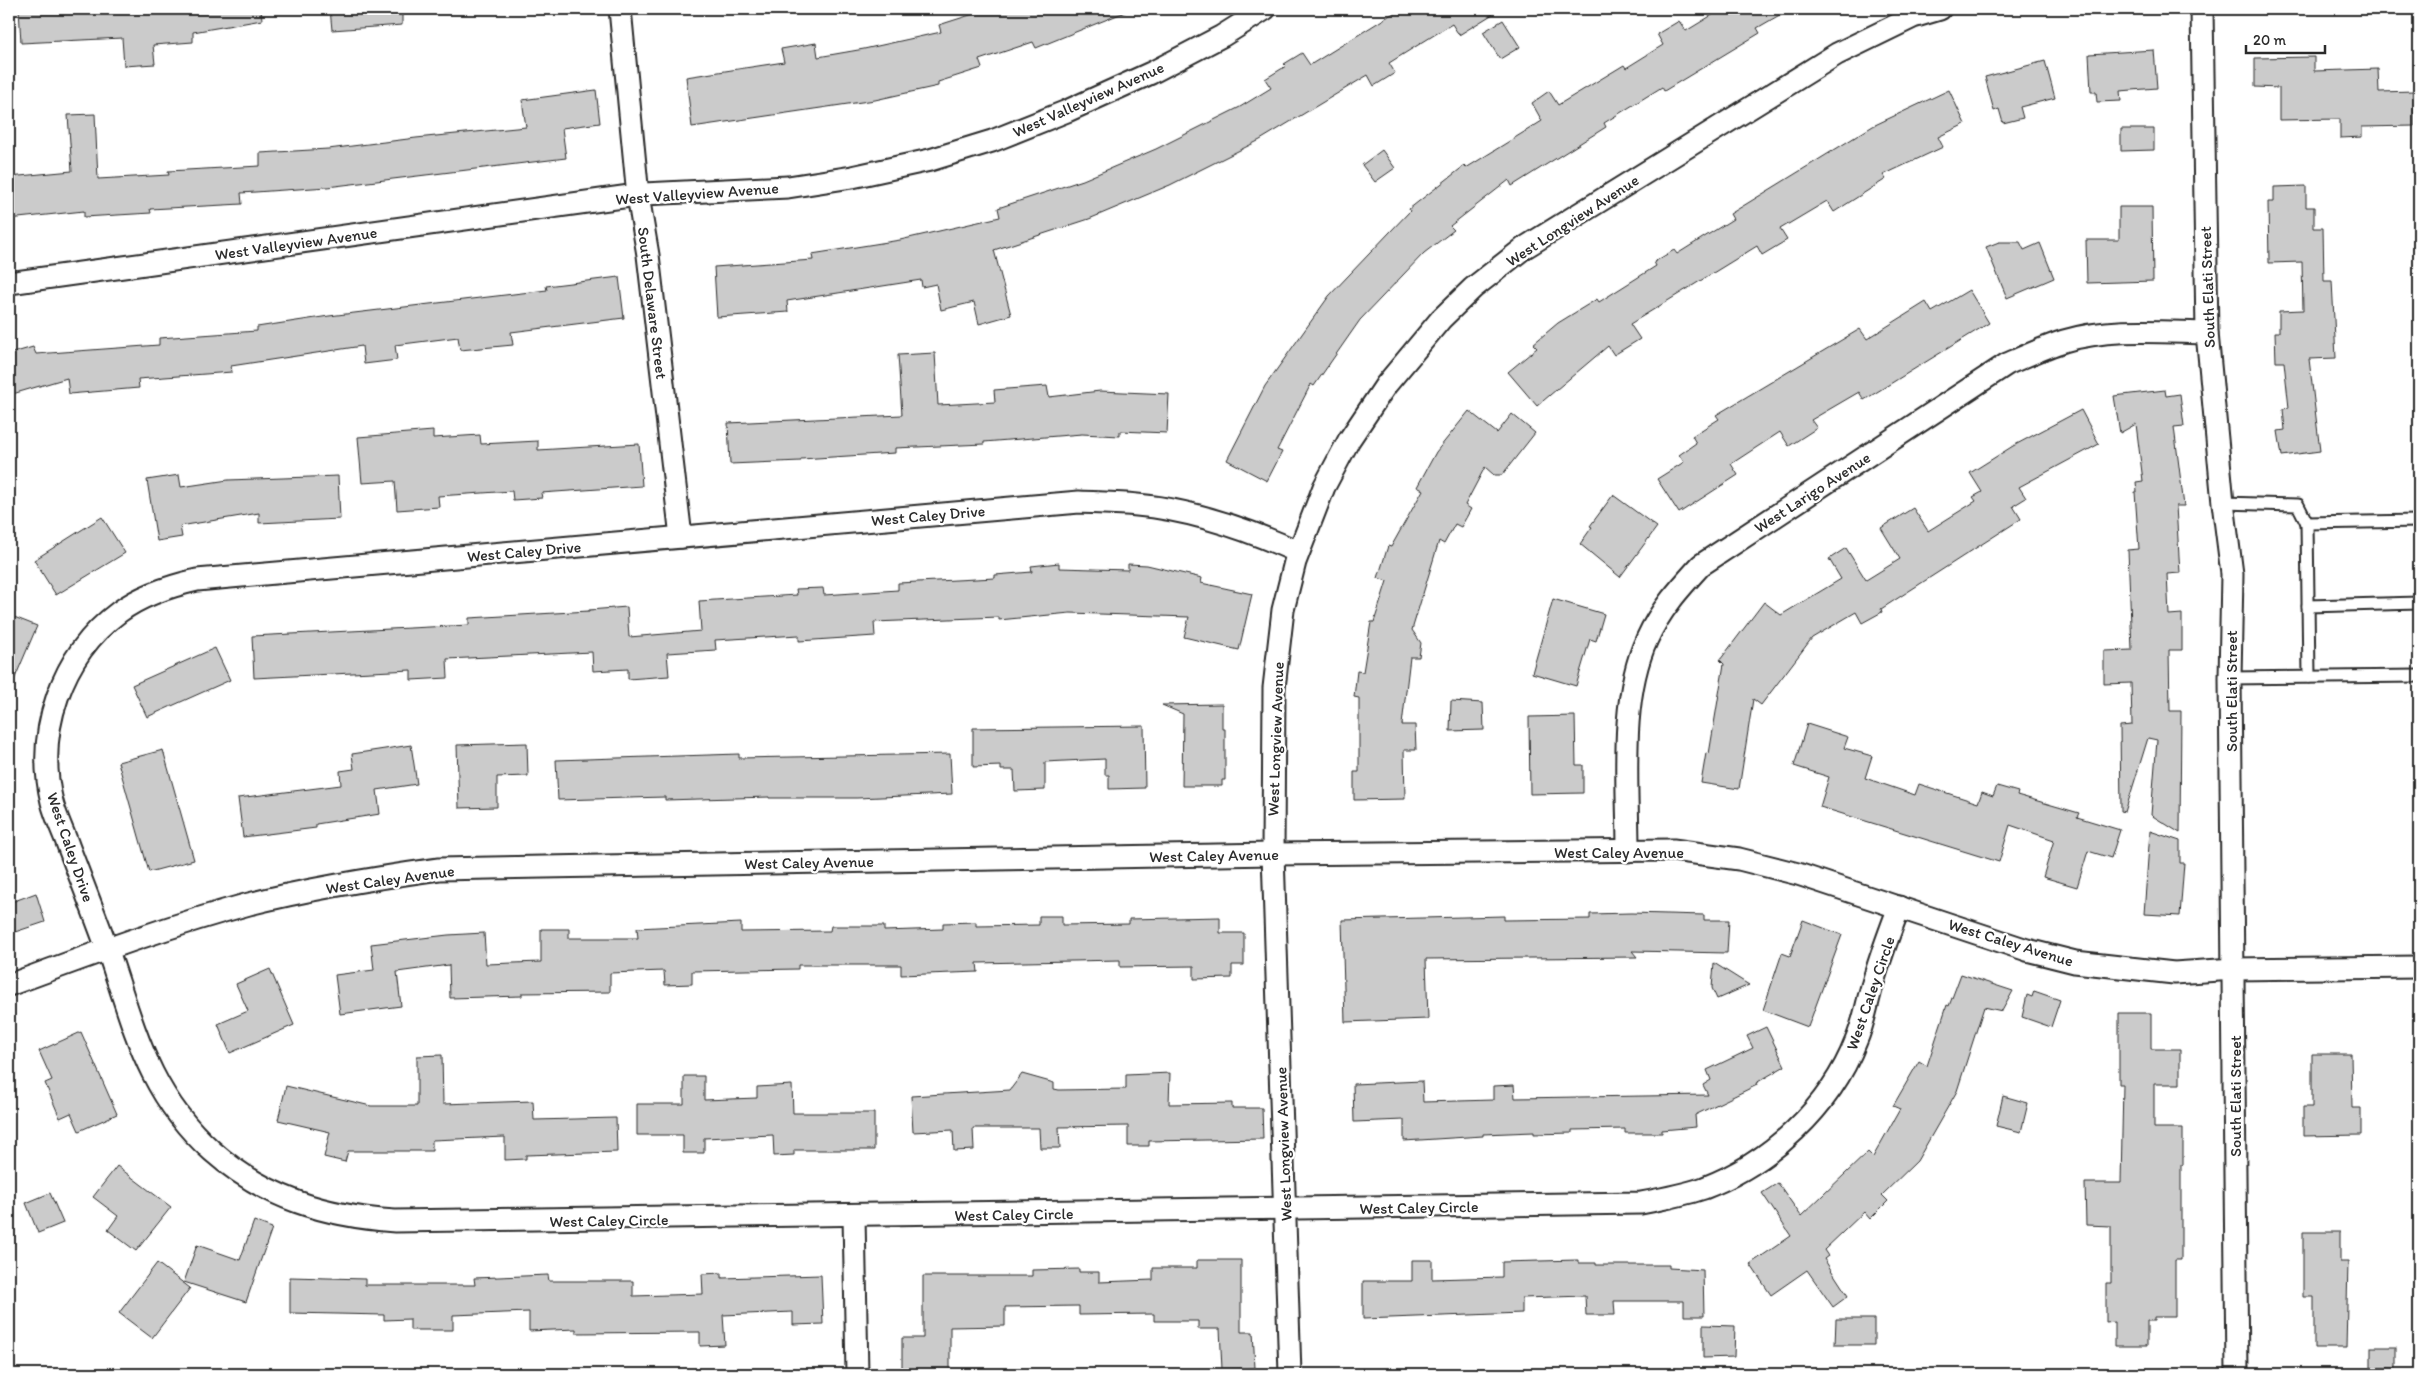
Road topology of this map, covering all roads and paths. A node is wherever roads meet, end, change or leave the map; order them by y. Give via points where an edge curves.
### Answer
1 (620, 9) edge
2 (1265, 9) edge
3 (1940, 9) edge
4 (2202, 9) edge
5 (638, 196) junction
6 (9, 283) edge
7 (2207, 333) junction
8 (2223, 503) junction
9 (2419, 521) edge
10 (2307, 523) junction
11 (681, 537) junction
12 (1298, 552) junction
13 (2419, 604) edge
14 (2308, 606) junction
15 (2419, 676) edge
16 (2230, 678) junction
17 (2309, 678) junction
18 (1628, 851) junction
19 (1273, 854) junction
20 (1899, 907) junction
21 (107, 949) junction
22 (2419, 967) edge
23 (2234, 969) junction
24 (9, 984) edge
25 (1285, 1210) junction
26 (854, 1216) junction
27 (857, 1374) edge
28 (1290, 1374) edge
29 (2237, 1374) edge

1 - 5 street, South Delaware Street
2 - 5 street, West Valleyview Avenue via 1151,73 1066,112 992,141 930,160 788,187
3 - 12 street, West Longview Avenue via 1913,17 1837,54 1524,248 1473,288 1441,319 1386,385 1349,440 1324,487
4 - 7 street, South Elati Street
5 - 6 street, West Valleyview Avenue
5 - 11 street, South Delaware Street via 648,255
7 - 8 street, South Elati Street
7 - 18 street, West Larigo Avenue via 2126,332 2088,336 2042,349 2007,364 1701,565 1660,615 1640,657 1629,713
8 - 10 lane via 2298,505
8 - 16 street, South Elati Street via 2232,574
9 - 10 lane
10 - 14 lane
11 - 12 street, West Caley Drive via 1079,502 1138,505 1180,512 1244,529
11 - 21 street, West Caley Drive via 197,580 175,584 120,612 80,652 64,678 48,732 47,761 52,804
12 - 19 street, West Longview Avenue via 1283,610 1274,688
13 - 14 lane
14 - 17 lane
15 - 17 lane
16 - 17 lane
16 - 23 street, South Elati Street
18 - 19 street, West Caley Avenue
18 - 20 street, West Caley Avenue via 1674,850 1739,859 1798,874
19 - 21 street, West Caley Avenue via 439,869 352,881 250,904
19 - 25 street, West Longview Avenue
20 - 23 street, West Caley Avenue via 2027,950 2075,962 2174,973
20 - 25 street, West Caley Circle via 1856,1041 1843,1067 1804,1122 1757,1161 1732,1175 1704,1188 1641,1203
21 - 24 street, West Caley Avenue
21 - 26 street, West Caley Circle via 136,1040 158,1085 182,1120 238,1172 307,1207 354,1218 413,1222
22 - 23 street, West Caley Avenue
23 - 29 street, South Elati Street
25 - 26 street, West Caley Circle
25 - 28 street, West Longview Avenue
26 - 27 street

